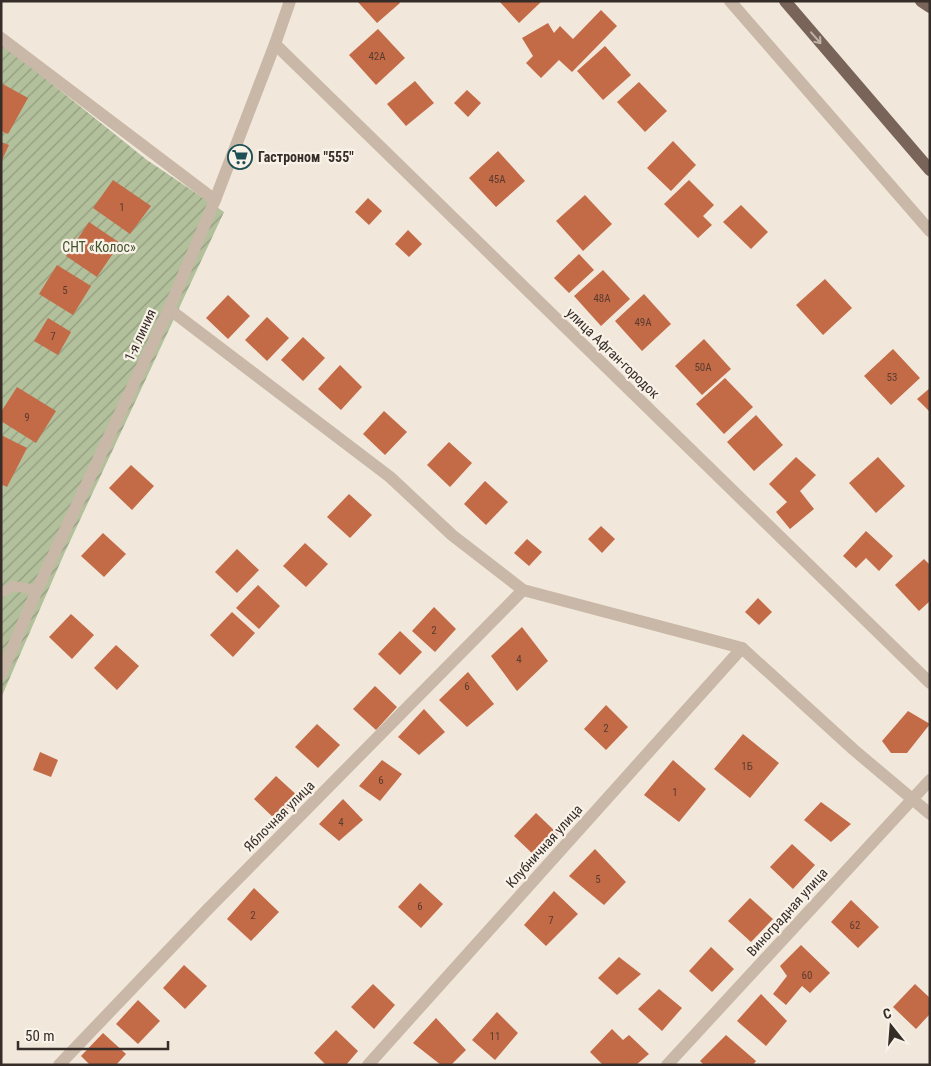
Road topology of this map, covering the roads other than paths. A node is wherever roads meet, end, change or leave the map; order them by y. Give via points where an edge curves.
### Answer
1 (290, 1) edge
2 (730, 1) edge
3 (785, 1) edge
4 (921, 1) edge
5 (930, 7) edge
6 (1, 38) edge
7 (276, 44) junction
8 (930, 170) edge
9 (215, 200) junction
10 (930, 232) edge
11 (169, 309) junction
12 (37, 590) junction
13 (523, 590) junction
14 (1, 594) edge
15 (742, 648) junction
16 (1, 675) edge
17 (930, 683) edge
18 (930, 780) edge
19 (910, 800) junction
20 (930, 814) edge
21 (59, 1065) edge
22 (368, 1065) edge
23 (668, 1065) edge

1 - 7 street, 1-я линия
2 - 10 street
3 -> 8 main road
4 - 5 main road
6 - 9 street
7 - 9 street, 1-я линия
7 - 17 street, улица Афган-городок
9 - 11 street, 1-я линия
11 - 12 street, 1-я линия
11 - 13 street via 390,477 452,535
12 - 14 lane via 13,586
12 - 16 street, 1-я линия
13 - 15 street
13 - 21 street, Яблочная улица
15 - 19 street
15 - 22 street, Клубничная улица
18 - 19 street, Виноградная улица
19 - 20 street
19 - 23 street, Виноградная улица

